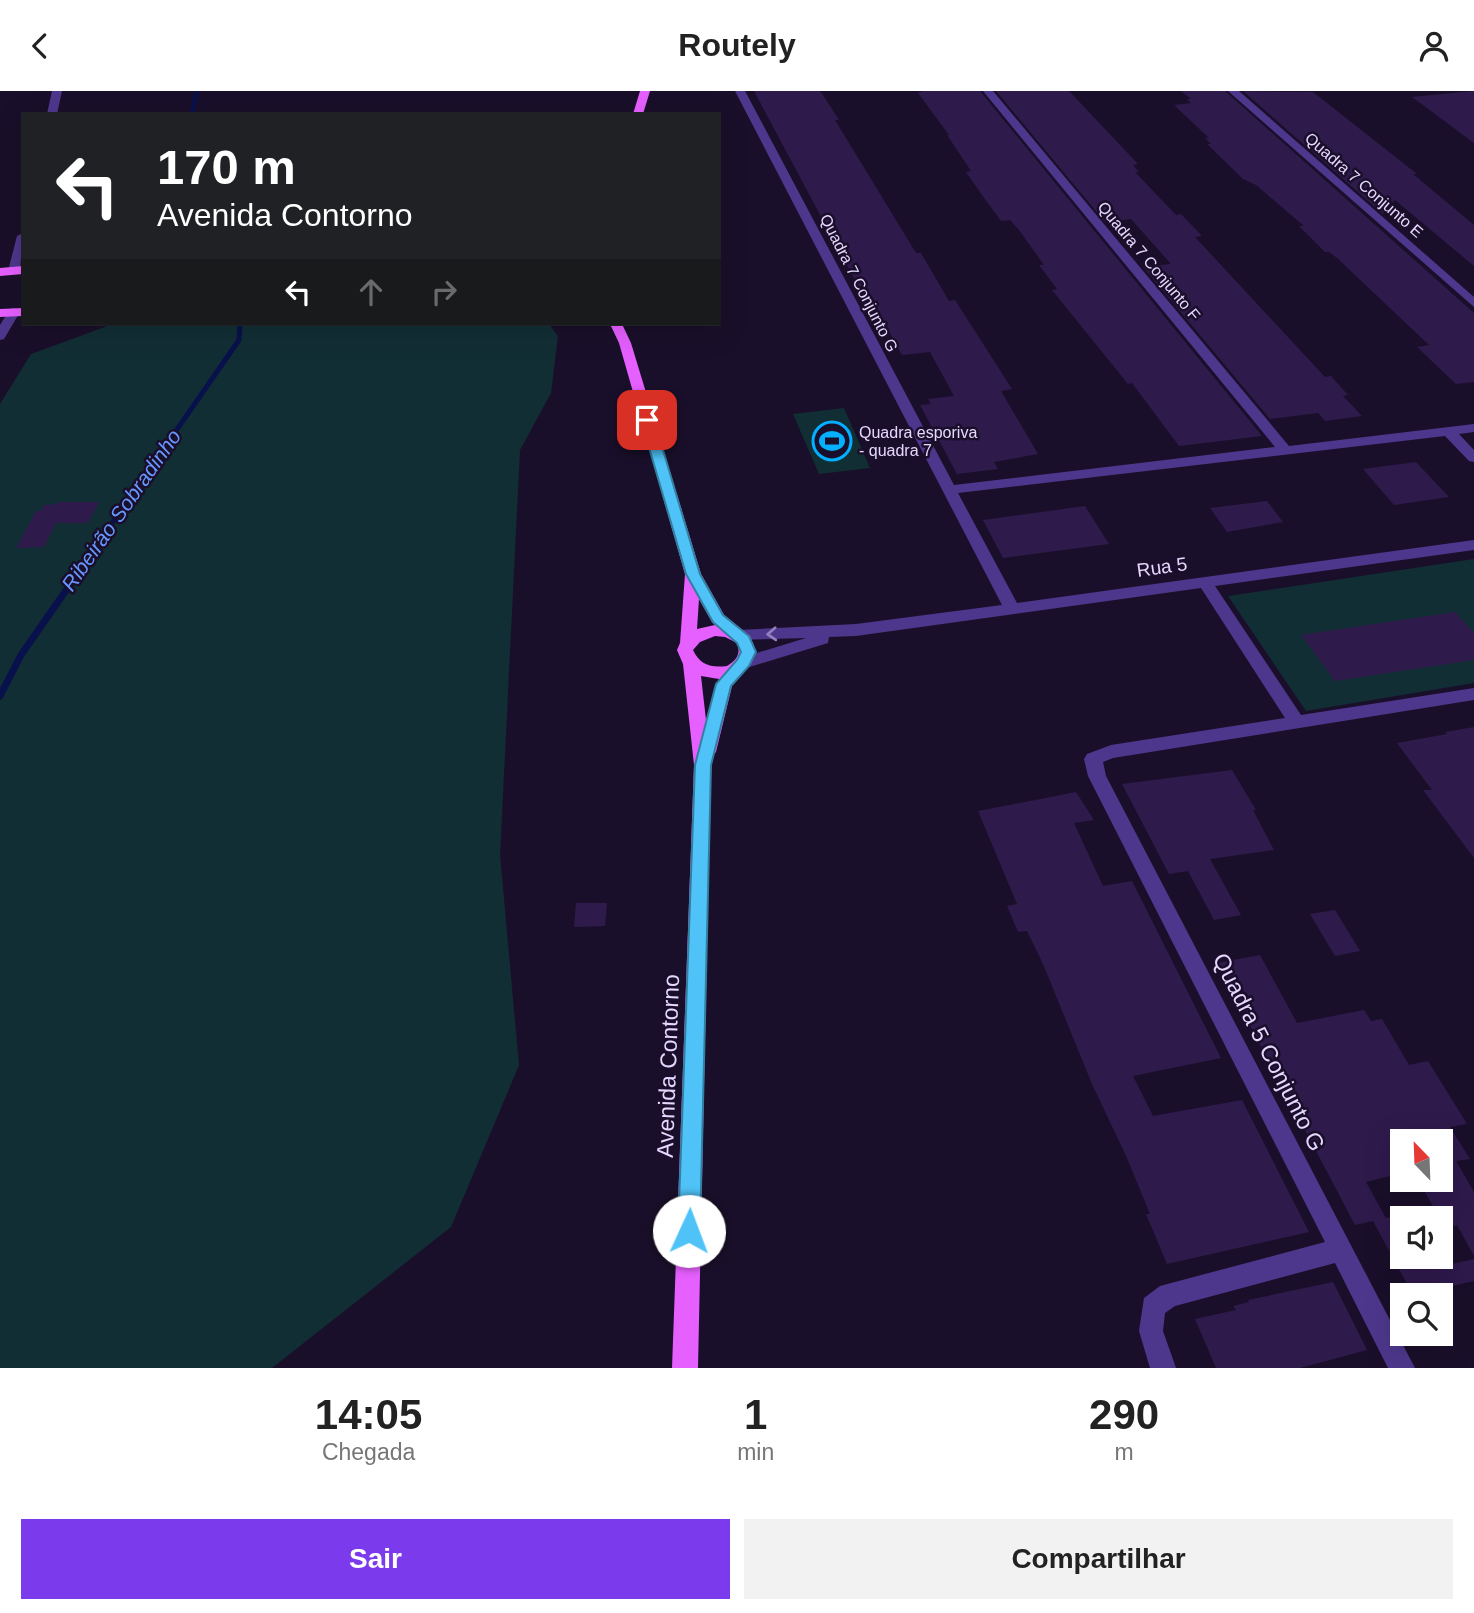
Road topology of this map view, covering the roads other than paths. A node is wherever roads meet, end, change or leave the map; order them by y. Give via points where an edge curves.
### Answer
1 (57, 91) edge
2 (645, 91) edge
3 (740, 91) edge
4 (988, 91) edge
5 (1233, 91) edge
6 (52, 112) edge
7 (639, 112) edge
8 (21, 254) edge
9 (19, 271) edge
10 (0, 272) edge
11 (1474, 303) edge
12 (18, 312) edge
13 (0, 313) edge
14 (617, 326) edge
15 (624, 326) edge
16 (0, 335) edge
17 (625, 343) junction
18 (1474, 428) edge
19 (1448, 431) junction
20 (1285, 450) junction
21 (1474, 458) edge
22 (948, 489) junction
23 (1474, 545) edge
24 (693, 574) junction
25 (1205, 582) junction
26 (1012, 609) junction
27 (856, 630) junction
28 (736, 635) junction
29 (688, 643) junction
30 (691, 664) junction
31 (741, 664) junction
32 (1474, 694) edge
33 (1297, 723) junction
34 (703, 765) junction
35 (1341, 1250) junction
36 (685, 1368) edge
37 (1163, 1368) edge
38 (1402, 1368) edge

1 - 6 street
2 - 7 main road
3 - 22 street, Quadra 7 Conjunto G
4 - 20 street, Quadra 7 Conjunto F
5 - 11 street, Quadra 7 Conjunto E
8 - 9 street
9 - 10 main road
12 - 13 main road
12 - 16 street
14 - 17 main road
15 - 17 main road
17 - 24 main road
18 - 19 street
19 - 20 street
19 - 21 street
20 - 22 street
22 - 26 street, Quadra 7 Conjunto G
23 - 25 street, Rua 5
24 - 28 main road via 718,618
24 - 29 main road
25 - 26 street, Rua 5
25 - 33 street
26 - 27 street, Rua 5
27 -> 28 street, Rua 5
27 - 31 street, Rua 5
28 - 29 main road via 703,632
28 - 31 main road via 744,640 748,652
29 - 30 main road via 685,650
30 - 31 main road via 698,670 720,673
30 - 34 main road, Avenida Contorno
31 - 34 main road, Avenida Contorno via 724,684
32 - 33 street
33 - 35 street, Quadra 5 Conjunto G via 1111,752 1093,759 1097,776
34 - 36 main road, Avenida Contorno
35 - 37 street via 1169,1295 1153,1307 1152,1331
35 - 38 street, Quadra 5 Conjunto G

